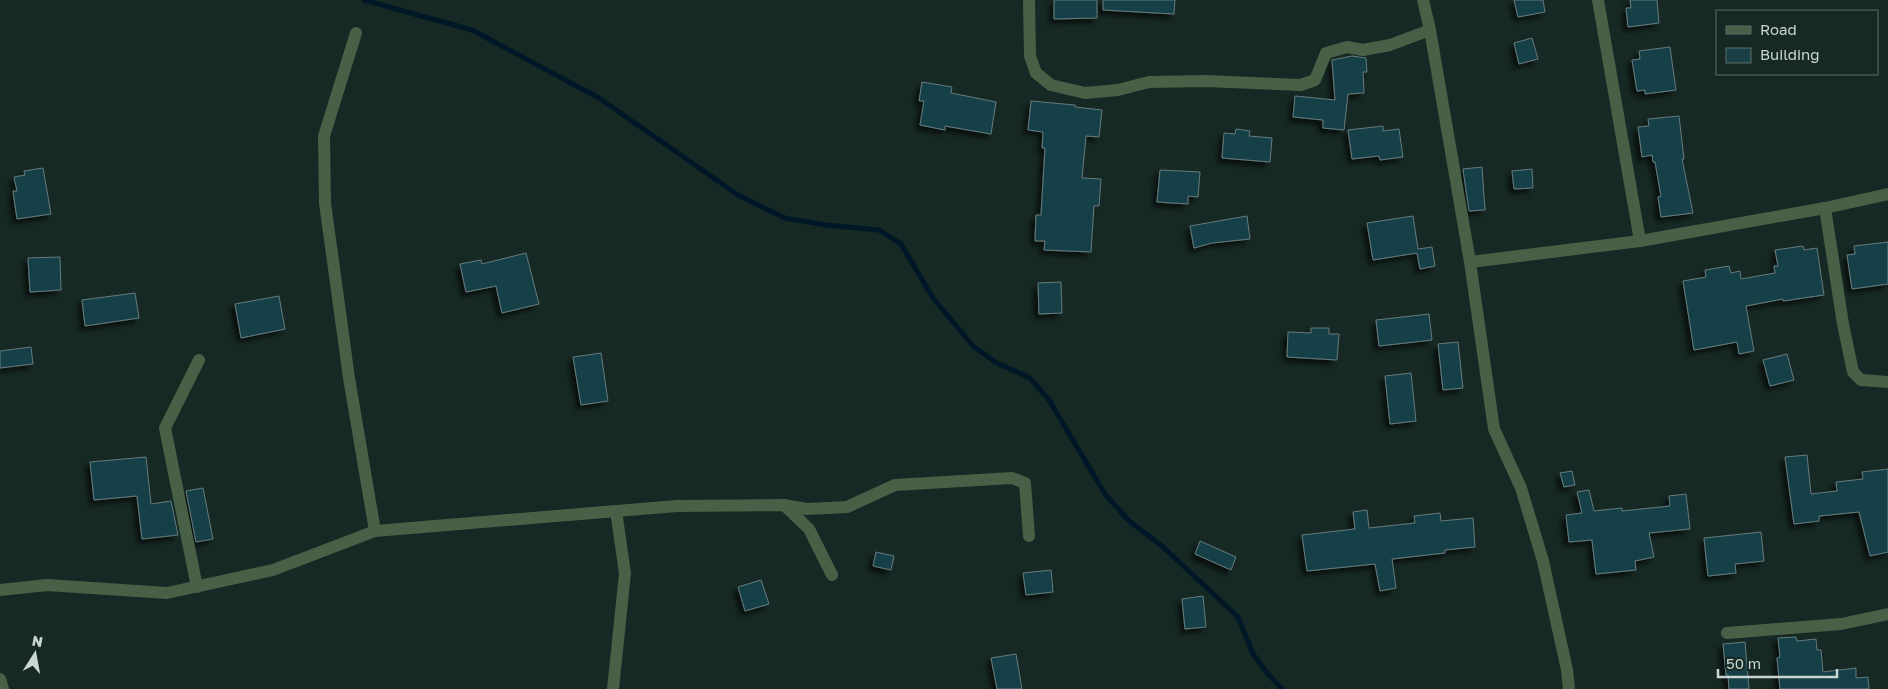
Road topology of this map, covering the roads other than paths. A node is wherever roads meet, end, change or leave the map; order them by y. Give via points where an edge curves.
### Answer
1 (1029, 0) edge
2 (1423, 0) edge
3 (1598, 0) edge
4 (1430, 30) junction
5 (356, 32) dead end
6 (1888, 194) edge
7 (1825, 208) junction
8 (1640, 241) junction
9 (1470, 262) junction
10 (199, 360) dead end
11 (1888, 382) edge
12 (784, 505) junction
13 (616, 511) junction
14 (376, 531) junction
15 (1029, 536) dead end
16 (832, 575) dead end
17 (197, 587) junction
18 (0, 590) edge
19 (1888, 614) edge
20 (1727, 633) dead end
21 (0, 679) edge
22 (3, 689) edge
23 (614, 689) edge
24 (1569, 689) edge

1 - 4 street via 1030,56 1036,73 1051,85 1085,93 1118,90 1149,82 1301,85 1315,80 1326,53 1347,46 1363,50 1390,45
2 - 4 street
3 - 8 street
4 - 9 street
5 - 14 street via 324,136 325,194 349,378
6 - 7 street
7 - 8 street
7 - 11 street via 1853,372 1861,380
8 - 9 street
9 - 24 street via 1494,429 1521,488 1543,561
10 - 17 street via 165,428
12 - 13 street via 676,506
12 - 15 street via 807,509 847,507 895,485 1012,478 1025,483
12 - 16 street via 810,529
13 - 14 street
13 - 23 street via 625,573
14 - 17 street via 273,570
17 - 18 street via 167,593 48,586
19 - 20 street via 1840,624
21 - 22 street

